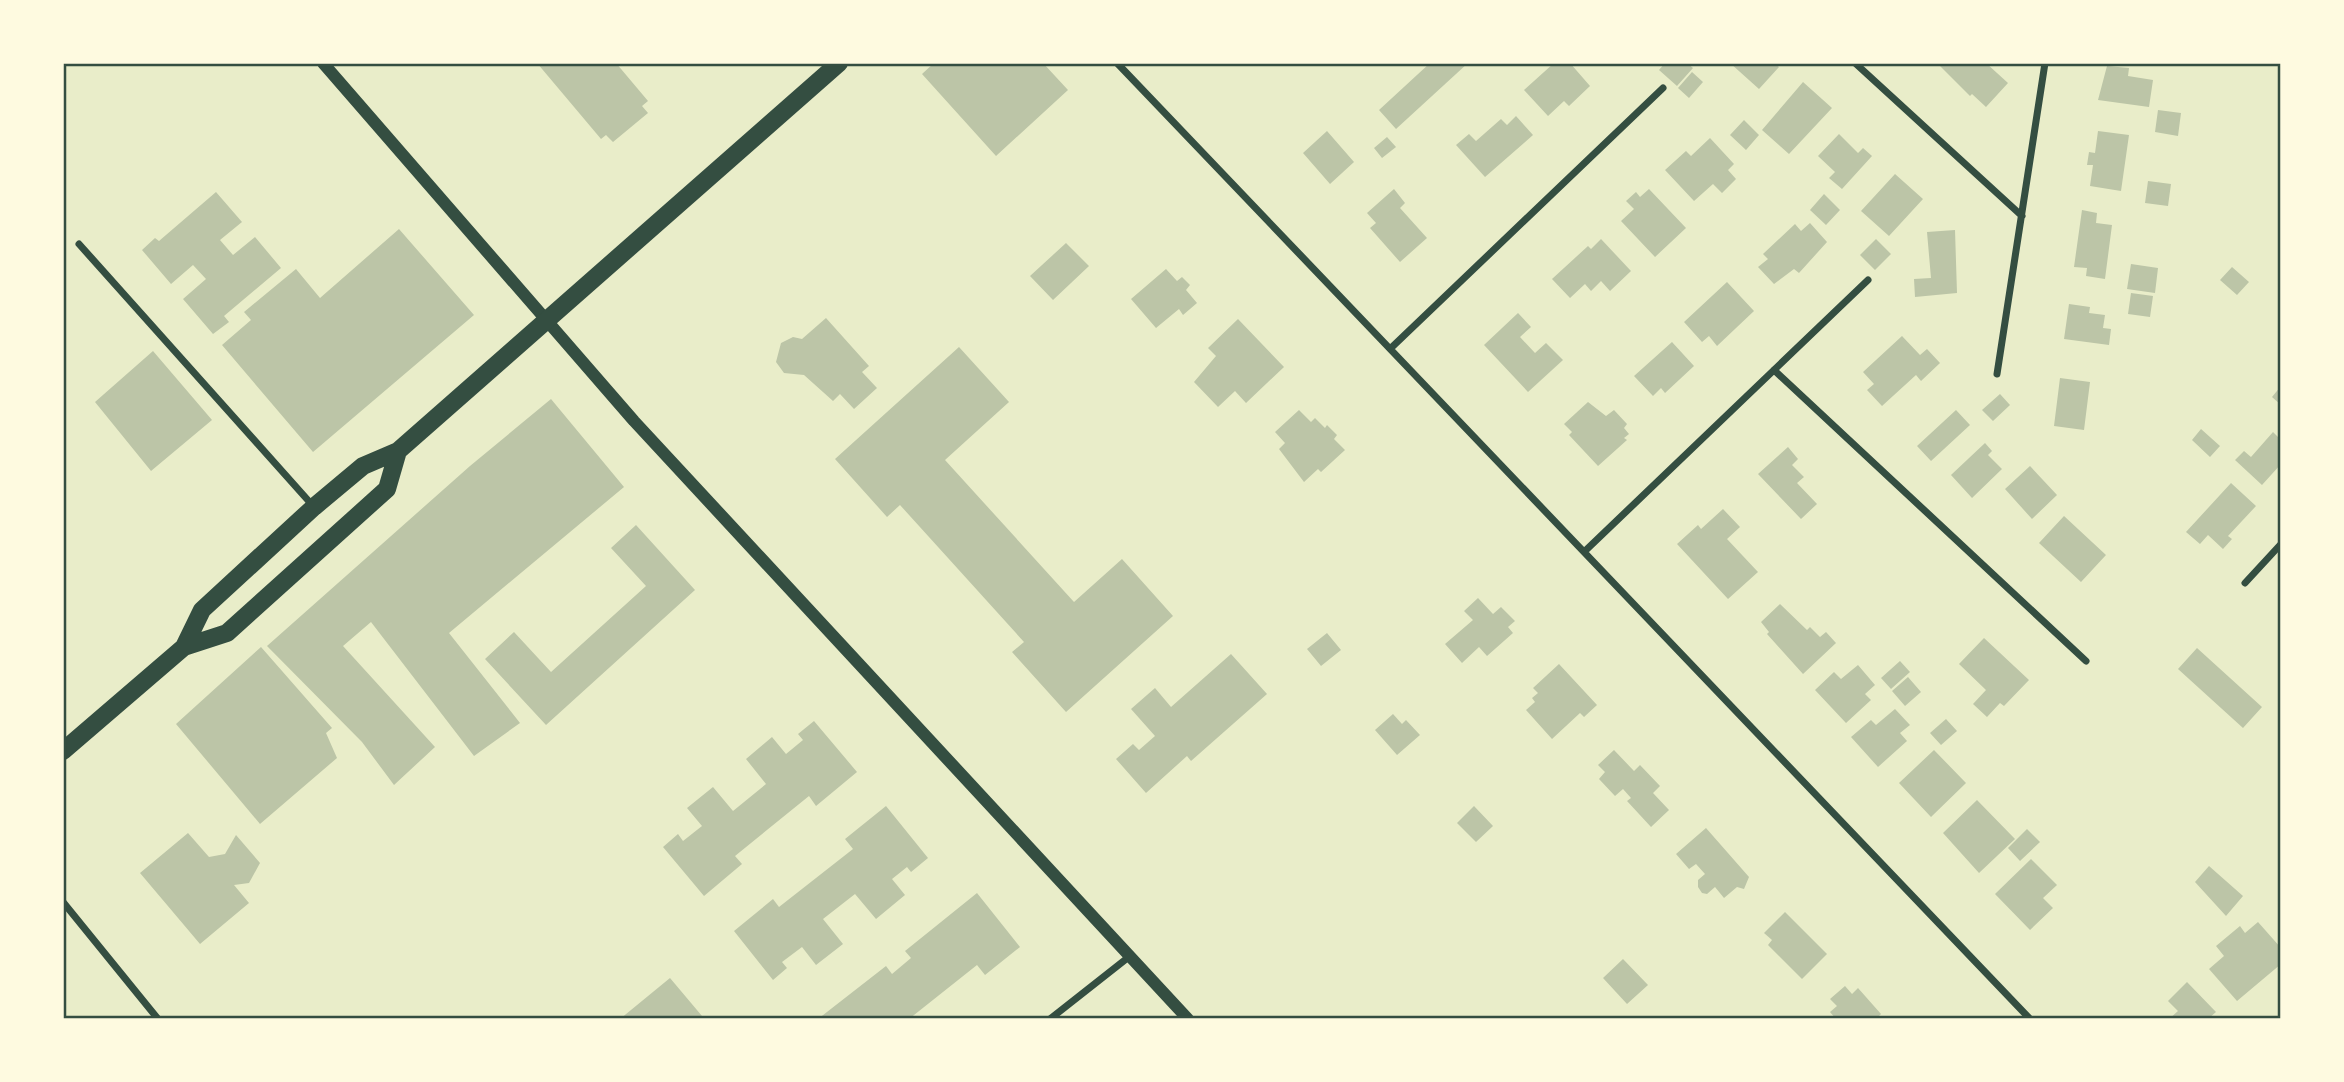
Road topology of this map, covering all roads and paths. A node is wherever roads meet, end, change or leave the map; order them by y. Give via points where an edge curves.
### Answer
1 (323, 63) edge
2 (839, 63) edge
3 (1117, 63) edge
4 (1855, 63) edge
5 (2045, 63) edge
6 (1663, 88) dead end
7 (2022, 216) junction
8 (79, 244) dead end
9 (1868, 280) dead end
10 (546, 321) junction
11 (1391, 348) junction
12 (1774, 370) junction
13 (1997, 374) dead end
14 (398, 451) junction
15 (314, 507) junction
16 (2281, 544) edge
17 (1585, 551) junction
18 (2245, 583) dead end
19 (184, 647) junction
20 (2086, 661) dead end
21 (63, 751) edge
22 (63, 902) edge
23 (1130, 956) junction
24 (158, 1019) edge
25 (1049, 1019) edge
26 (1188, 1019) edge
27 (2030, 1019) edge

1 - 10 street
2 - 10 main road
3 - 11 street
4 - 7 street
5 - 7 street
6 - 11 street
7 - 13 street
8 - 15 street
9 - 12 street
10 - 14 main road
10 - 23 street
11 - 17 street
12 - 17 street
12 - 20 street
14 - 15 main road via 363,466
14 - 19 main road via 387,489 227,634
15 - 19 main road via 202,610
16 - 18 street
17 - 27 street
19 - 21 main road
22 - 24 street
23 - 25 street
23 - 26 street

